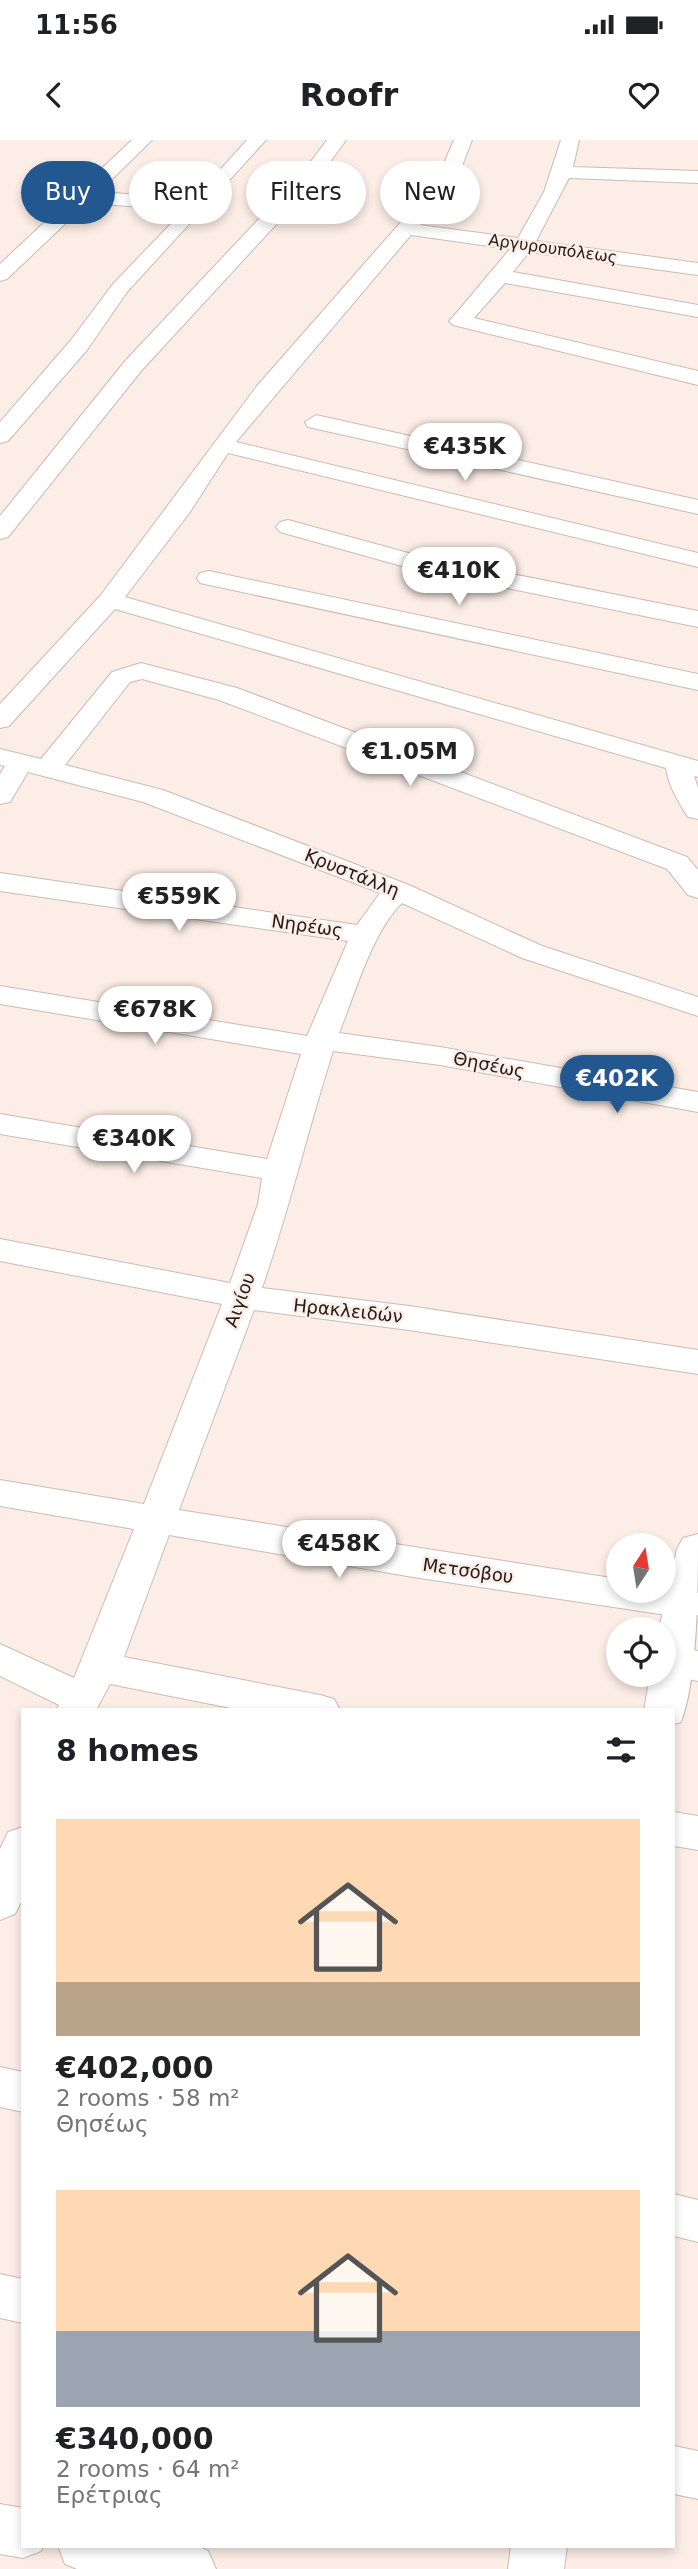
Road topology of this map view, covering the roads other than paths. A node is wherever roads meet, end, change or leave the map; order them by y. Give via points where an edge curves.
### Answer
1 (143, 140) edge
2 (257, 140) edge
3 (309, 140) edge
4 (463, 140) edge
5 (570, 140) edge
6 (336, 141) edge
7 (115, 167) edge
8 (232, 168) edge
9 (564, 173) junction
10 (698, 177) edge
11 (54, 224) edge
12 (181, 224) edge
13 (409, 229) junction
14 (526, 243) junction
15 (698, 269) edge
16 (0, 275) edge
17 (500, 276) junction
18 (698, 311) edge
19 (698, 378) edge
20 (0, 402) edge
21 (25, 404) junction
22 (316, 422) dead end
23 (0, 436) edge
24 (222, 445) junction
25 (698, 508) edge
26 (288, 527) dead end
27 (0, 532) edge
28 (698, 560) edge
29 (209, 578) dead end
30 (110, 600) junction
31 (698, 619) edge
32 (698, 682) edge
33 (0, 720) edge
34 (22, 763) edge
35 (689, 766) edge
36 (0, 796) edge
37 (698, 811) edge
38 (0, 882) edge
39 (698, 889) edge
40 (399, 891) junction
41 (365, 934) junction
42 (0, 995) edge
43 (698, 1007) edge
44 (320, 1044) junction
45 (698, 1102) edge
46 (0, 1124) edge
47 (279, 1171) junction
48 (0, 1250) edge
49 (256, 1258) junction
50 (242, 1297) junction
51 (308, 1307) junction
52 (698, 1362) edge
53 (0, 1493) edge
54 (157, 1520) junction
55 (698, 1549) edge
56 (687, 1604) junction
57 (0, 1660) edge
58 (685, 1664) edge
59 (85, 1692) edge
60 (294, 1708) edge
61 (667, 1708) edge
62 (675, 1829) edge
63 (698, 1833) edge
64 (21, 1851) edge
65 (9, 1894) edge
66 (0, 2087) edge
67 (21, 2092) edge
68 (675, 2215) edge
69 (698, 2221) edge
70 (0, 2296) edge
71 (21, 2301) edge
72 (675, 2470) edge
73 (698, 2475) edge
74 (0, 2529) edge
75 (21, 2533) edge
76 (92, 2548) edge
77 (539, 2548) edge
78 (190, 2569) edge
79 (536, 2569) edge

1 - 7 street
2 - 8 street
3 - 6 street
4 - 13 street via 444,184
5 - 9 street
6 - 27 street via 310,176 134,365
9 - 10 street
9 - 14 street
11 - 16 street
12 - 21 street via 120,288 79,345
13 - 14 street, Αργυρουπόλεως
13 - 24 street
14 - 15 street, Αργυρουπόλεως
14 - 17 street
17 - 18 street
17 - 19 street via 460,321
20 - 21 street
21 - 23 street
22 - 25 street
24 - 28 street
24 - 30 street via 182,508
26 - 31 street via 409,561
29 - 32 street
30 - 33 street
30 - 35 street
34 - 36 street
34 - 39 street via 121,677 133,671 148,672 228,694 677,863
34 - 40 street, Κρυστάλλη via 153,796
35 - 37 street via 682,784
38 - 41 street, Νηρέως
40 - 41 street, Αιγίου
40 - 43 street, Κρυστάλλη via 532,952
41 - 44 street, Αιγίου
42 - 44 street, Θησέως
44 - 45 street, Θησέως via 440,1056
44 - 47 street, Αιγίου
46 - 47 street
47 - 49 street, Αιγίου via 274,1205
48 - 50 street, Ηρακλειδών
49 - 50 street, Αιγίου
49 - 51 street
50 - 51 street, Ηρακλειδών
50 - 54 street, Αιγίου
51 - 52 street, Ηρακλειδών
53 - 54 street, Μετσόβου
54 - 56 street, Μετσόβου
54 - 59 street, Αιγίου
55 - 56 street
56 - 58 street
57 - 59 street
58 - 61 street
59 - 60 street
62 - 63 street
64 - 65 street
66 - 67 street
68 - 69 street
70 - 71 street
72 - 73 street
74 - 75 street
76 - 78 street
77 - 79 street

